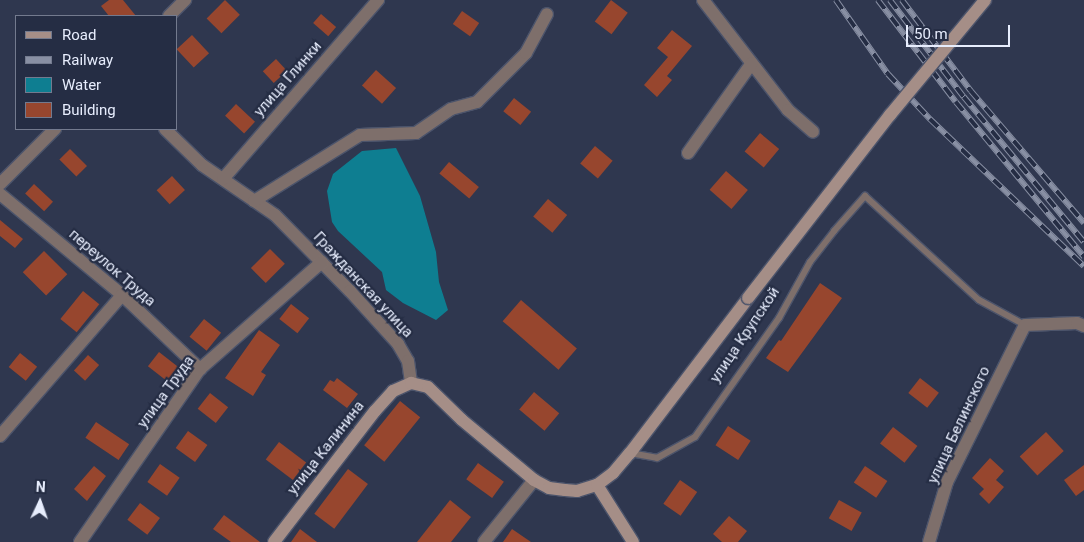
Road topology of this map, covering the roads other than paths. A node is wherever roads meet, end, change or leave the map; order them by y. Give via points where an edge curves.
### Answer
1 (185, 0) edge
2 (378, 0) edge
3 (702, 0) edge
4 (985, 0) edge
5 (547, 14) dead end
6 (170, 15) edge
7 (752, 64) junction
8 (54, 130) edge
9 (166, 130) edge
10 (814, 132) dead end
11 (688, 153) dead end
12 (223, 179) junction
13 (0, 184) edge
14 (0, 194) edge
15 (254, 201) junction
16 (322, 262) junction
17 (122, 295) junction
18 (1025, 325) junction
19 (1084, 326) edge
20 (200, 369) junction
21 (411, 382) junction
22 (0, 436) edge
23 (630, 453) junction
24 (534, 480) junction
25 (597, 485) junction
26 (630, 541) edge
27 (80, 542) edge
28 (274, 542) edge
29 (484, 542) edge
30 (929, 542) edge

1 - 6 street
2 - 12 street, улица Глинки
3 - 7 street
4 - 23 main road, bridge via 890,115
5 - 15 street via 526,53 477,102 451,109 416,133 360,135
7 - 10 street via 788,110
7 - 11 street
8 - 13 street
9 - 12 street, Гражданская улица via 202,165
12 - 15 street, Гражданская улица
14 - 17 street, переулок Труда
15 - 16 street, Гражданская улица via 275,215
16 - 20 street, улица Труда
16 - 21 street, Гражданская улица via 398,344 408,361
17 - 20 street, переулок Труда
17 - 22 street
18 - 19 street via 1077,323
18 - 23 lane, улица Крупской via 979,300 866,196 810,262 779,318 695,437 657,458
18 - 30 street, улица Белинского via 947,482
20 - 27 street, улица Труда
21 - 24 main road via 428,387
21 - 28 main road, улица Калинина via 393,391 375,411
23 - 25 main road via 613,473
24 - 25 main road via 549,488 577,491
24 - 29 street
25 - 26 main road

